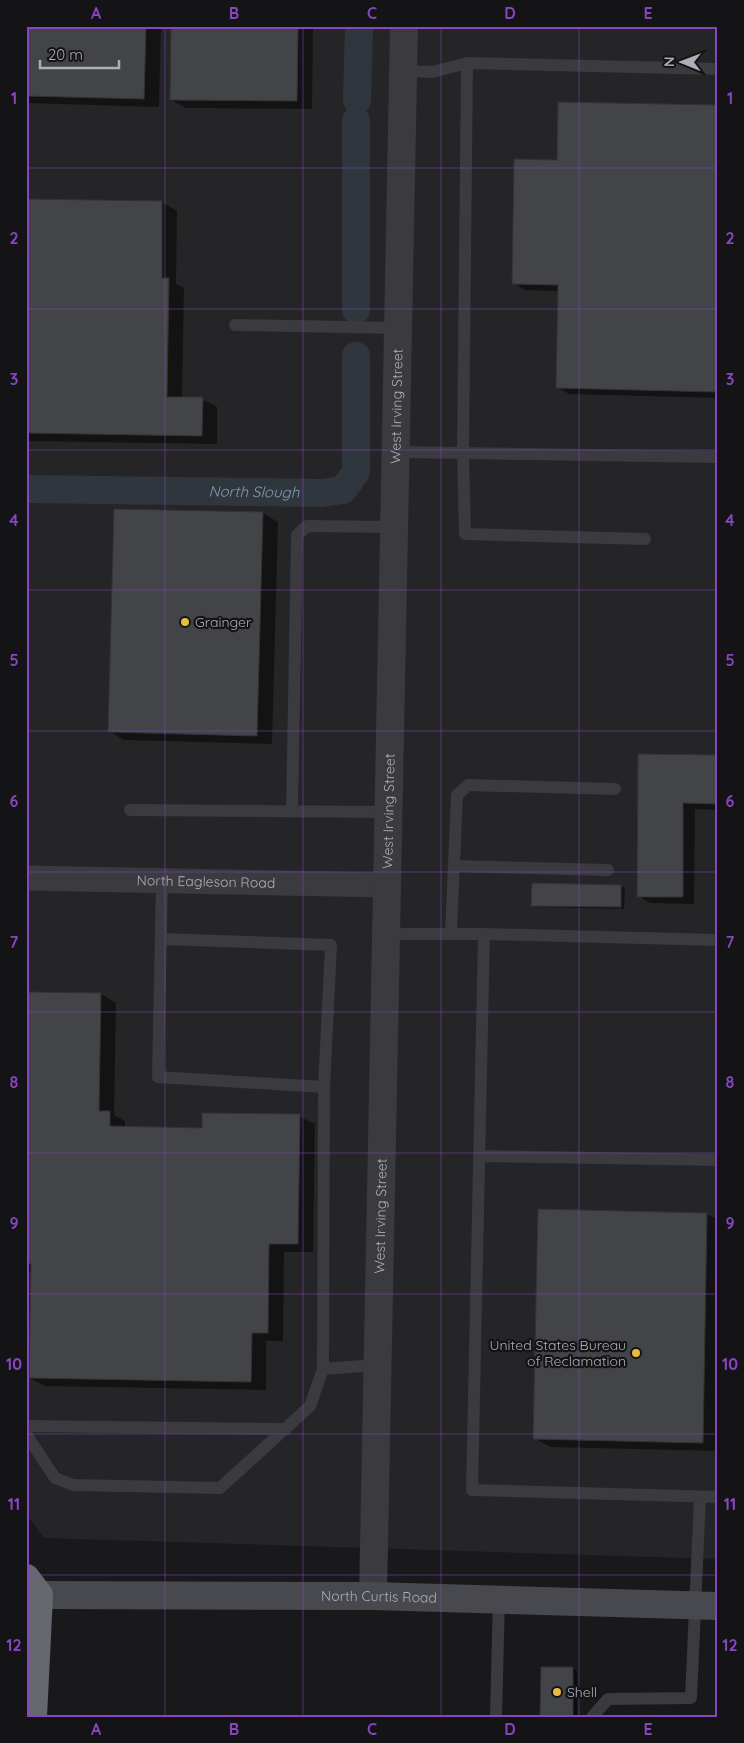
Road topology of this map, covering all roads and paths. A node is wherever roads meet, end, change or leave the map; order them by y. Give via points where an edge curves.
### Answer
1 (404, 26) edge
2 (467, 63) junction
3 (718, 69) edge
4 (403, 71) junction
5 (235, 325) dead end
6 (398, 328) junction
7 (396, 452) junction
8 (463, 453) junction
9 (718, 457) edge
10 (394, 527) junction
11 (646, 539) dead end
12 (615, 789) dead end
13 (130, 810) dead end
14 (292, 811) junction
15 (389, 812) junction
16 (455, 866) junction
17 (608, 870) dead end
18 (26, 878) edge
19 (162, 880) junction
20 (387, 885) junction
21 (386, 934) junction
22 (451, 934) junction
23 (484, 934) junction
24 (161, 939) junction
25 (718, 940) edge
26 (324, 1087) junction
27 (479, 1156) junction
28 (718, 1160) edge
29 (377, 1365) junction
30 (323, 1368) junction
31 (26, 1426) edge
32 (286, 1430) junction
33 (26, 1434) edge
34 (700, 1497) junction
35 (718, 1498) edge
36 (33, 1587) edge
37 (373, 1596) junction
38 (499, 1600) junction
39 (707, 1606) edge
40 (33, 1717) edge
41 (496, 1717) edge
42 (592, 1717) edge

1 - 4 street, West Irving Street
2 - 3 lane
2 - 4 lane via 432,72
2 - 8 lane
4 - 6 street, West Irving Street
5 - 6 lane
6 - 7 street, West Irving Street
7 - 8 lane
7 - 10 street, West Irving Street
8 - 9 lane
8 - 11 lane via 465,534
10 - 14 lane via 308,526 297,534
10 - 15 street, West Irving Street
12 - 16 lane via 468,784 457,795
13 - 14 lane
14 - 15 lane
15 - 20 street, West Irving Street
16 - 17 lane
16 - 22 lane
18 - 19 street, North Eagleson Road
19 - 20 street, North Eagleson Road
19 - 24 lane
20 - 21 street, West Irving Street
21 - 22 lane
21 - 29 street, West Irving Street
22 - 23 lane
23 - 25 lane
23 - 27 lane
24 - 26 lane via 158,1077
24 - 26 lane via 331,945
26 - 30 lane
27 - 28 lane
27 - 34 lane via 472,1490
29 - 30 lane
29 - 37 street, West Irving Street
30 - 32 lane via 310,1406
31 - 32 lane
32 - 33 lane via 220,1488 73,1485 54,1478
34 - 35 lane
34 - 39 lane
36 - 37 main road, North Curtis Road
36 - 40 highway
37 - 38 main road, North Curtis Road
38 - 39 main road, North Curtis Road
38 - 41 lane
39 - 42 lane via 691,1698 608,1699

